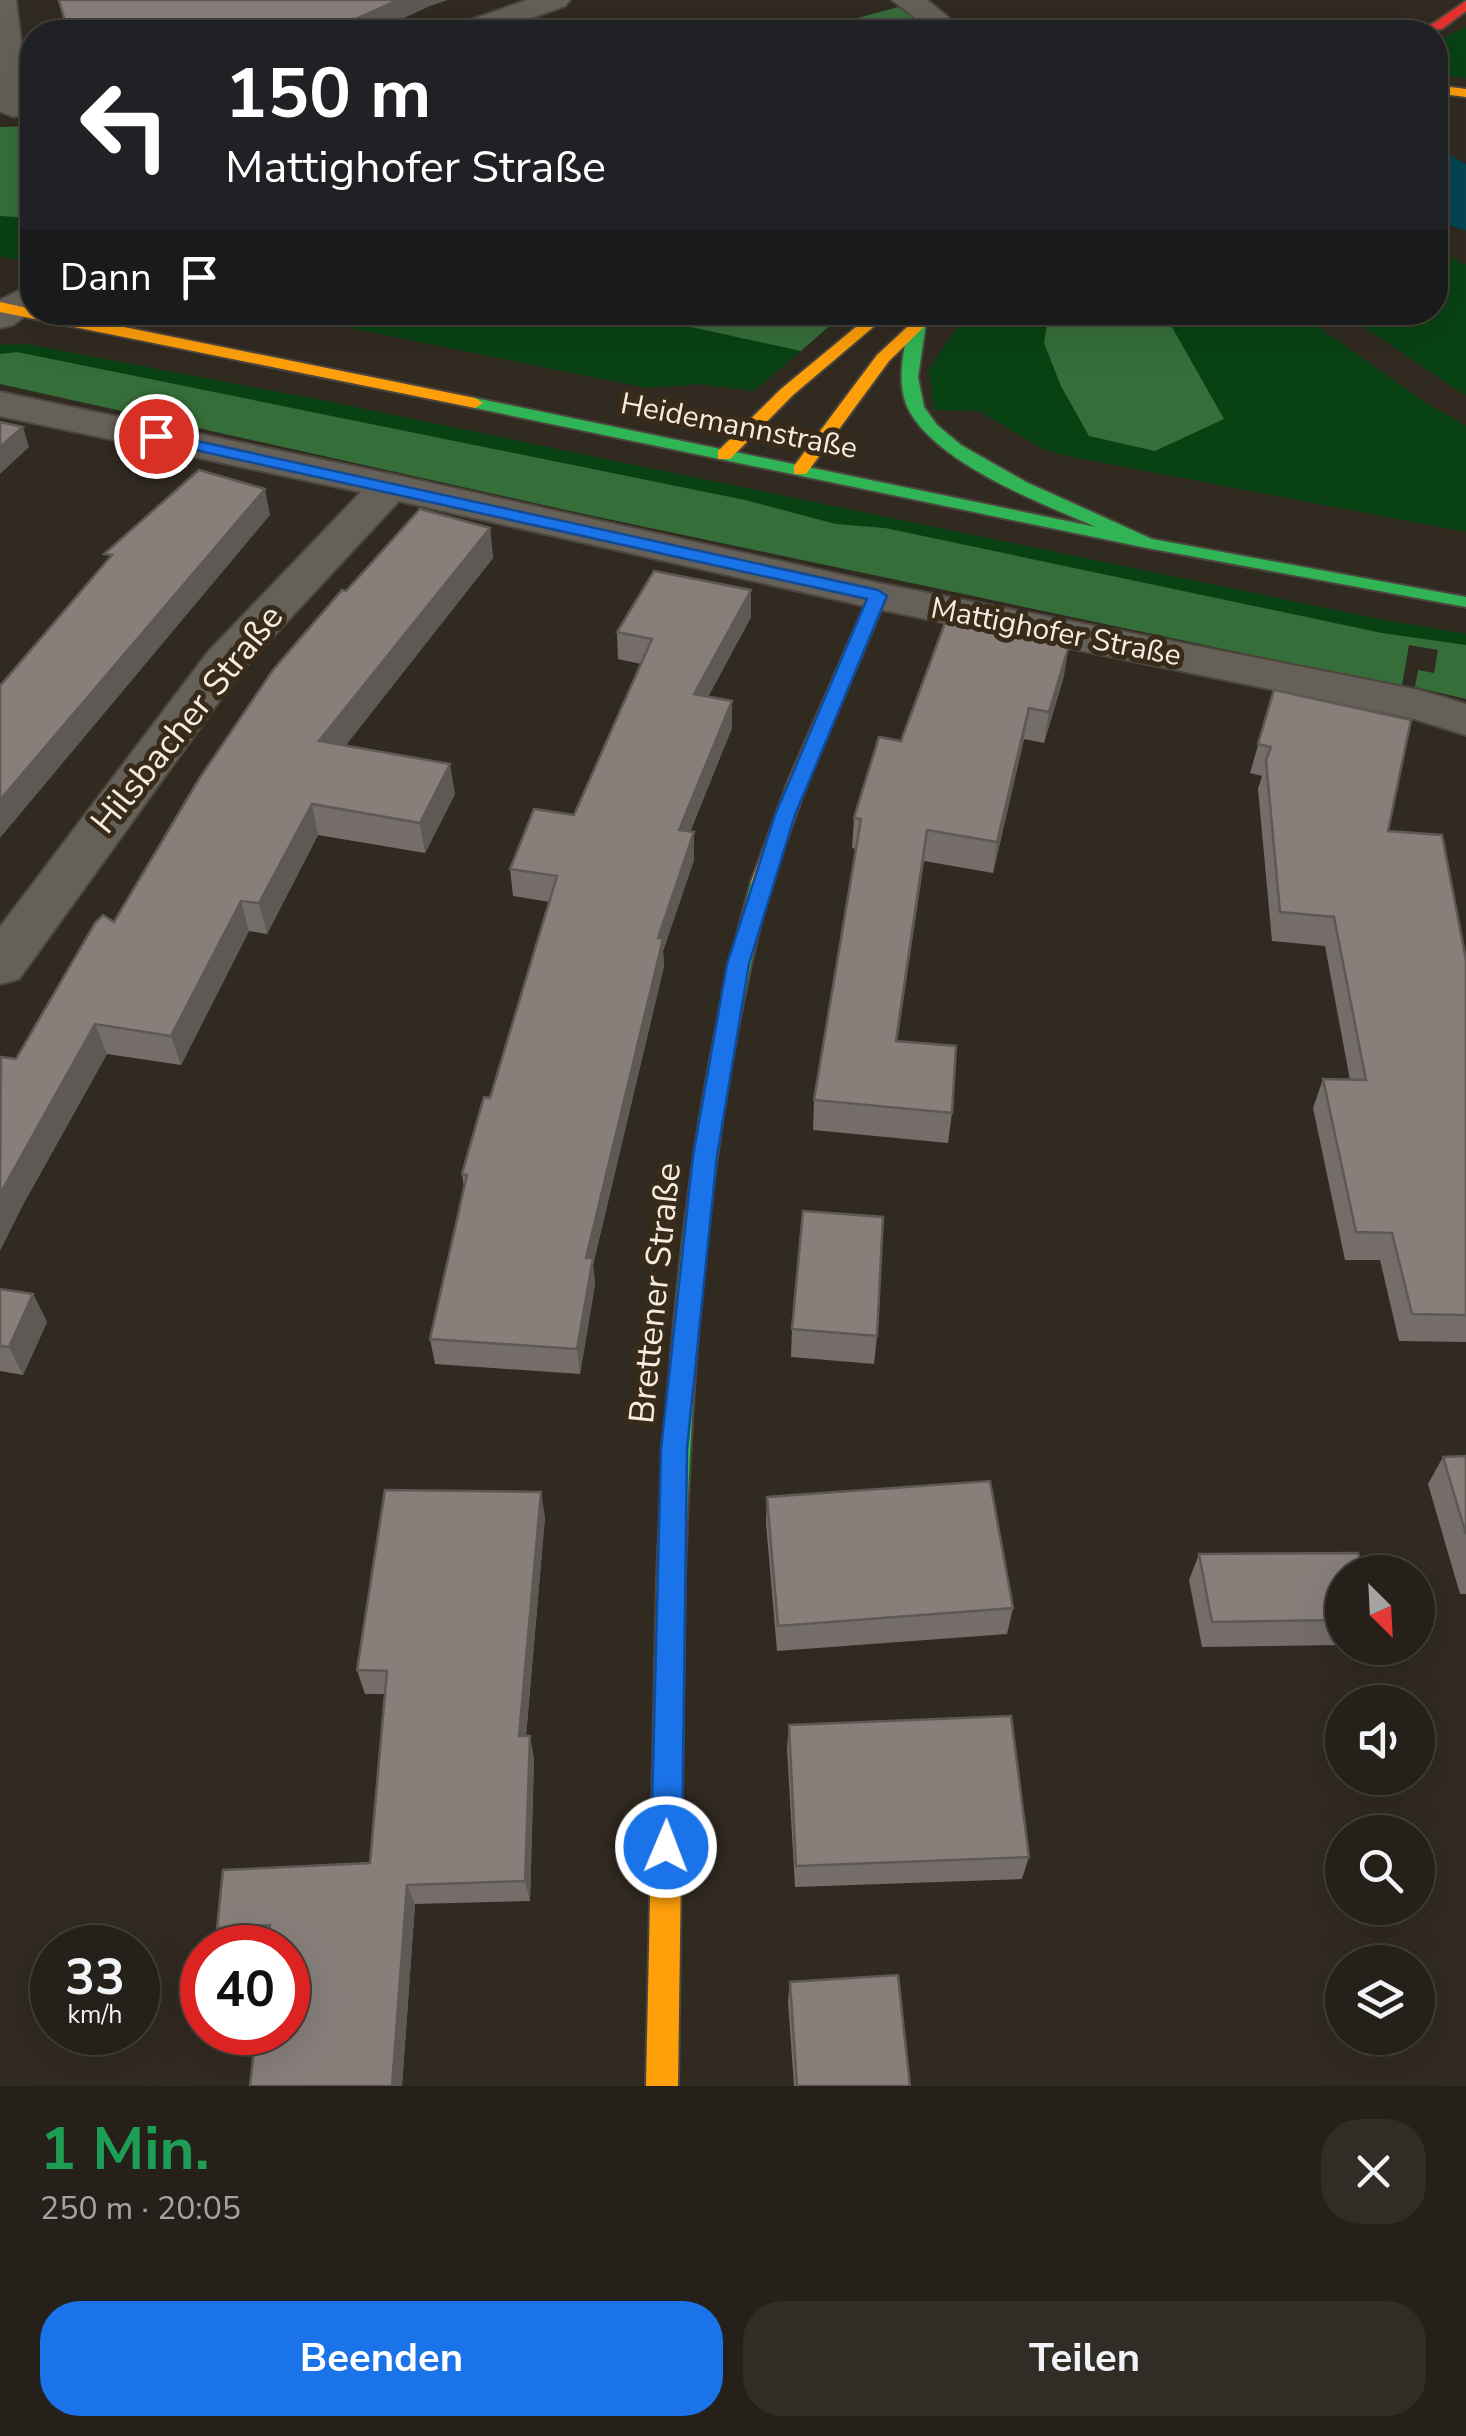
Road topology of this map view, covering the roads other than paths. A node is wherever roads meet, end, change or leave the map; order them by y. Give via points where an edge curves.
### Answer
1 (1, 0) edge
2 (556, 0) edge
3 (908, 0) edge
4 (933, 17) dead end
5 (499, 20) edge
6 (15, 107) edge
7 (98, 325) edge
8 (868, 325) edge
9 (918, 325) edge
10 (923, 325) edge
11 (0, 404) edge
12 (724, 455) junction
13 (800, 470) junction
14 (390, 486) junction
15 (1146, 542) junction
16 (878, 596) junction
17 (1466, 602) edge
18 (1466, 720) edge
19 (0, 966) edge
20 (662, 2086) edge

1 - 6 street
2 - 5 street
3 - 4 street
7 - 12 main road, Heidemannstraße
8 - 12 main road
9 - 13 main road via 883,358
10 - 15 main road via 910,370 916,408 927,424 959,451
11 - 14 street, Mattighofer Straße
12 - 13 main road, Heidemannstraße
13 - 15 main road, Heidemannstraße
14 - 16 street, Mattighofer Straße
14 - 19 street, Hilsbacher Straße via 224,662
15 - 17 main road, Heidemannstraße
16 - 18 street, Mattighofer Straße
16 - 20 main road, Brettener Straße via 785,815 744,946 705,1156 674,1449

